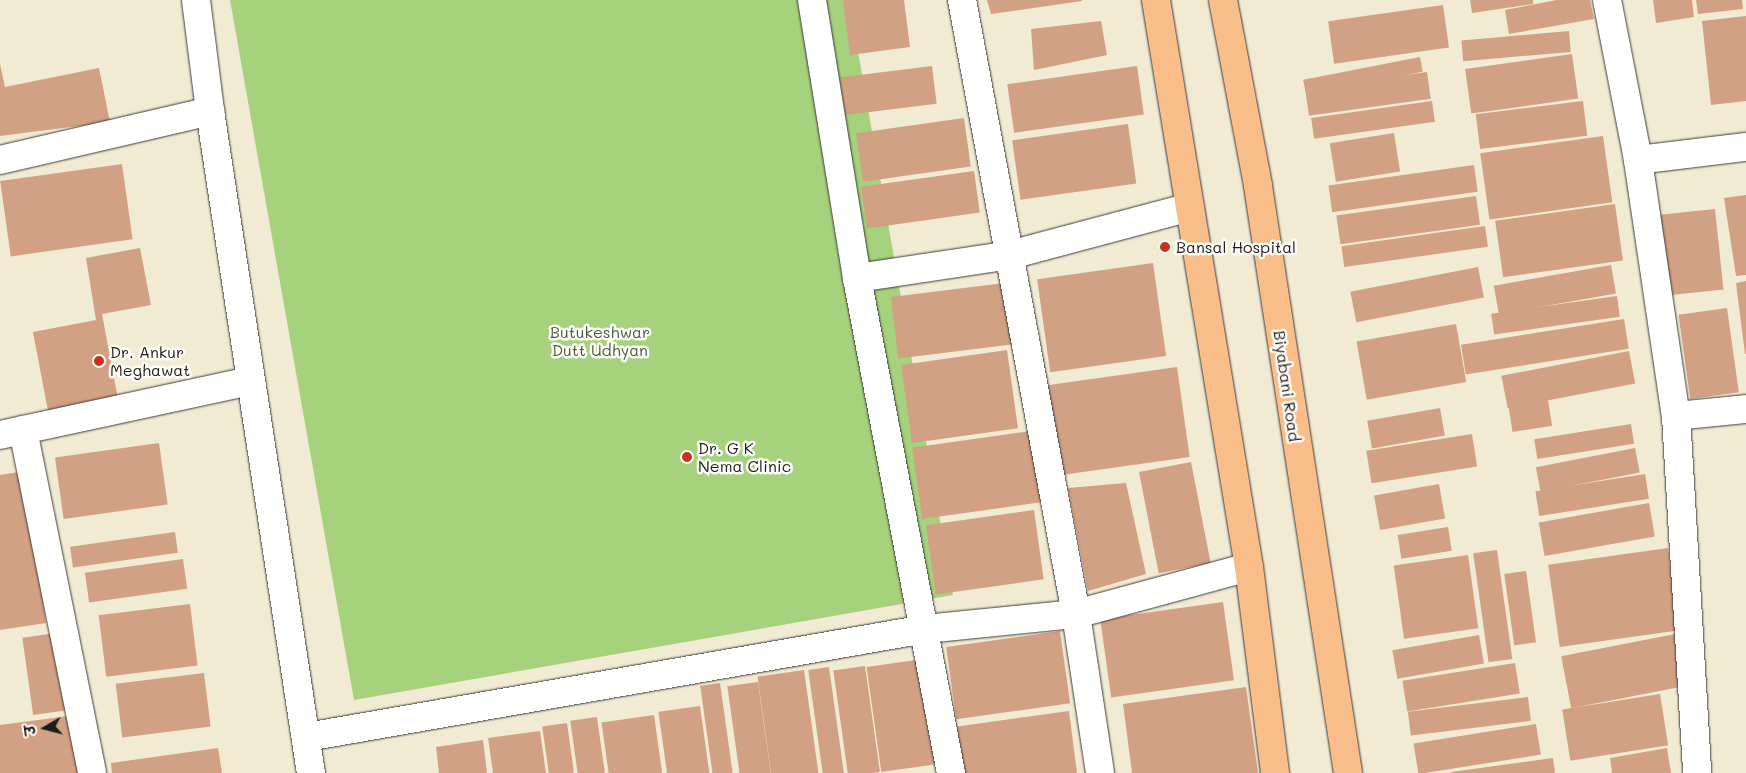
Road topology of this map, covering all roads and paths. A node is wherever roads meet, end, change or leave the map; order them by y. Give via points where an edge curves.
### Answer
1 (196, 0) edge
2 (812, 0) edge
3 (962, 0) edge
4 (1156, 0) edge
5 (1223, 0) edge
6 (1607, 0) edge
7 (210, 112) junction
8 (1746, 147) edge
9 (0, 160) edge
10 (1638, 160) junction
11 (1190, 207) junction
12 (1010, 255) junction
13 (857, 278) junction
14 (250, 381) junction
15 (1746, 409) edge
16 (1676, 416) junction
17 (12, 433) edge
18 (1249, 567) junction
19 (1076, 614) junction
20 (925, 629) junction
21 (307, 738) junction
22 (92, 773) edge
23 (311, 773) edge
24 (951, 773) edge
25 (1100, 773) edge
26 (1275, 773) edge
27 (1348, 773) edge
28 (1697, 773) edge

1 - 7 street
2 - 13 street
3 - 12 street
4 - 11 main road
5 - 27 main road, Biyabani Road via 1258,186
6 - 10 street
7 - 9 street
7 - 14 street
8 - 10 street
10 - 16 street
11 - 12 street
11 - 18 main road
12 - 13 street
12 - 19 street
13 - 20 street
14 - 17 street
14 - 21 street
15 - 16 street
16 - 28 street
17 - 22 street
18 - 19 street
18 - 26 main road
19 - 20 street
19 - 25 street
20 - 21 street
20 - 24 street
21 - 23 street

